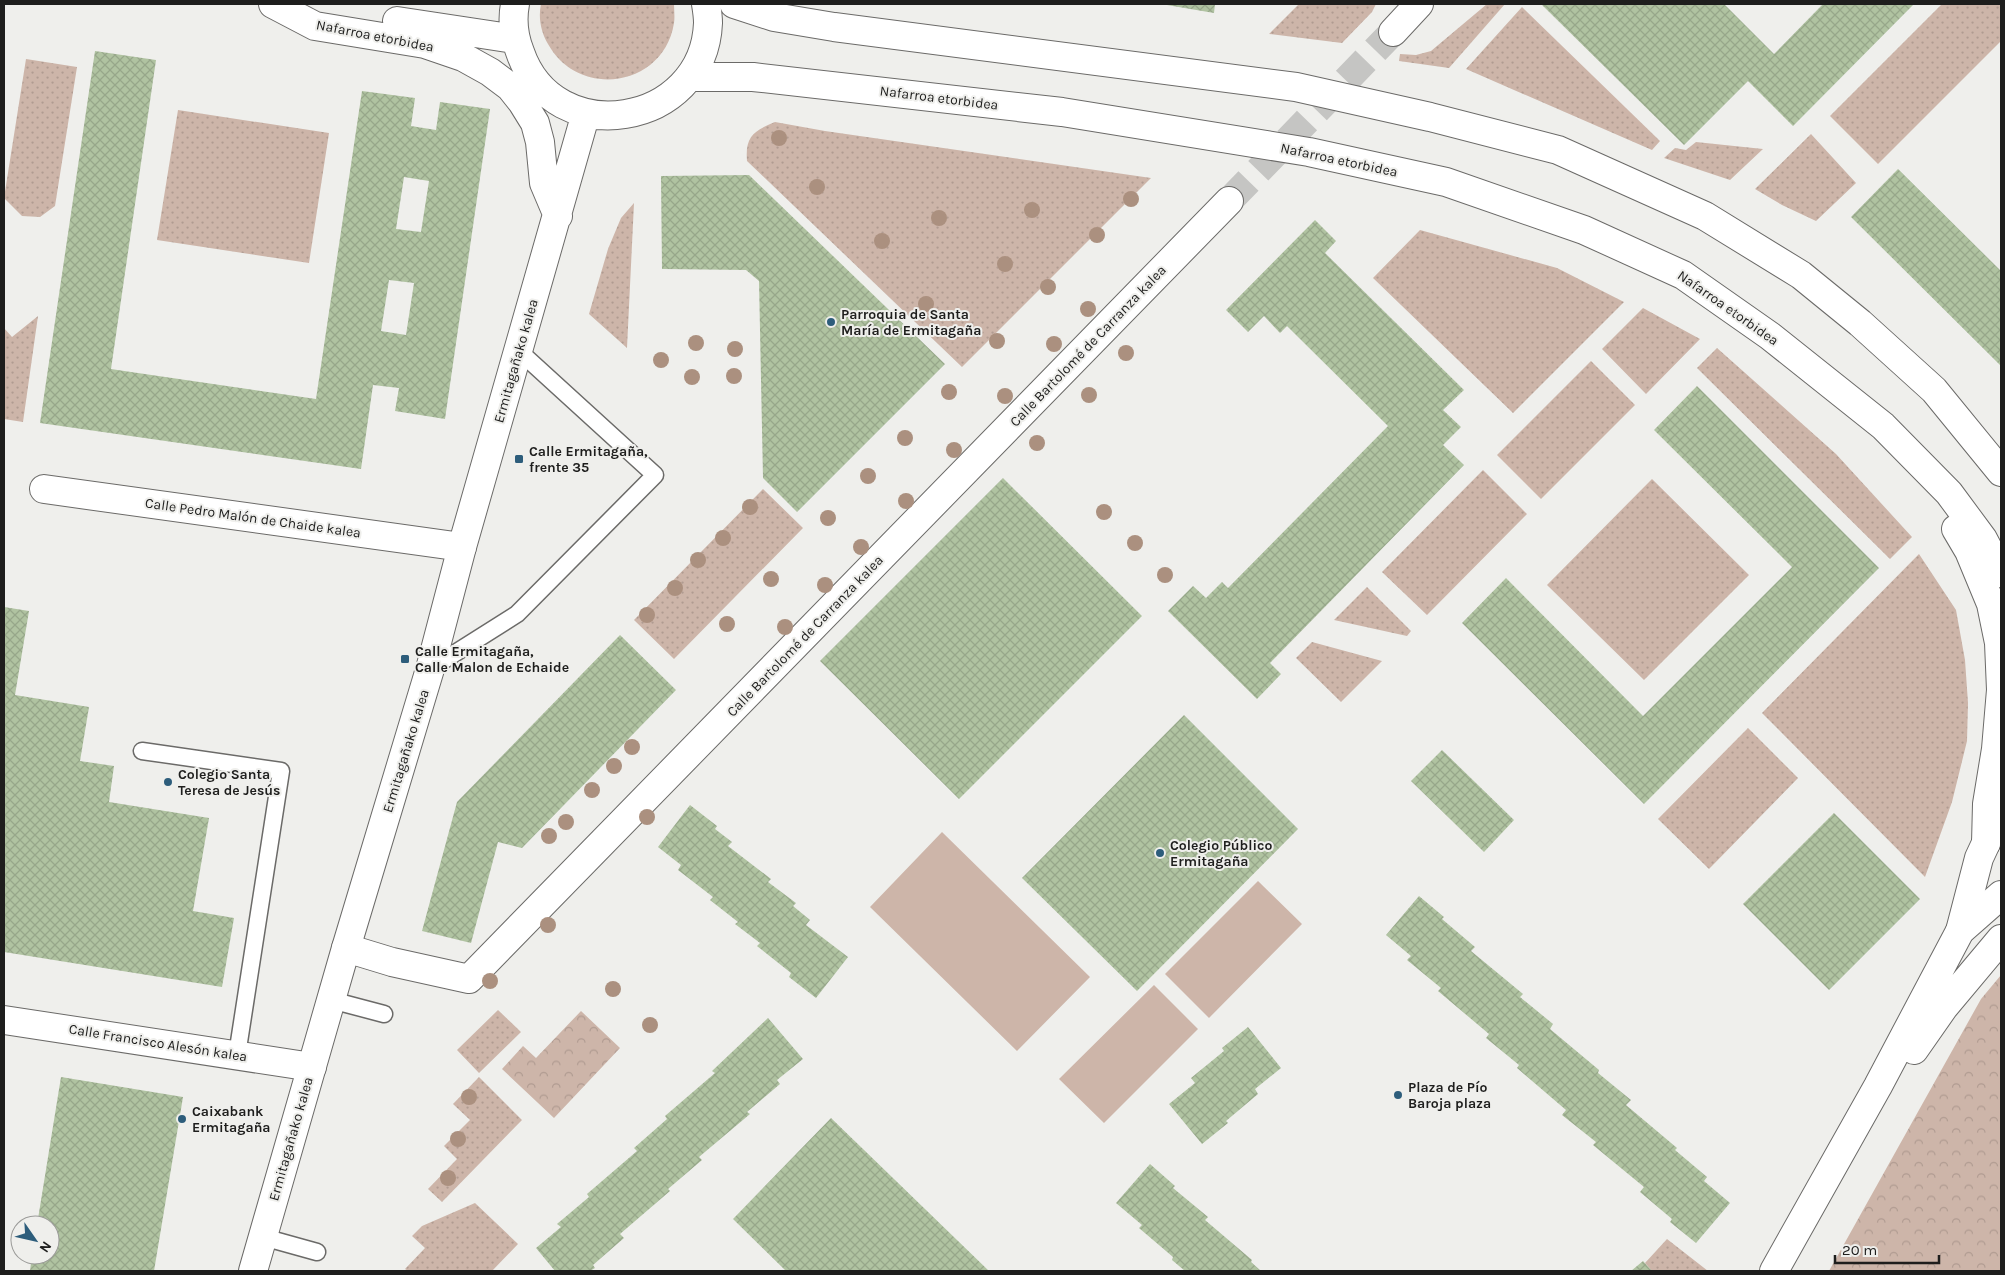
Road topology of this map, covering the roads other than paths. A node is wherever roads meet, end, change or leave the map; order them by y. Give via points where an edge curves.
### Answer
1 (272, 4) edge
2 (515, 4) edge
3 (706, 4) edge
4 (734, 4) edge
5 (806, 4) edge
6 (1419, 4) edge
7 (1393, 32) tunnel mouth
8 (908, 37) junction
9 (515, 39) junction
10 (689, 77) junction
11 (586, 113) junction
12 (1229, 201) tunnel mouth
13 (558, 216) junction
14 (519, 351) junction
15 (1956, 418) junction
16 (2001, 452) edge
17 (1913, 454) junction
18 (2001, 472) edge
19 (44, 489) dead end
20 (462, 547) junction
21 (2001, 573) edge
22 (430, 669) junction
23 (142, 751) dead end
24 (2001, 802) edge
25 (1986, 843) junction
26 (2001, 895) edge
27 (1960, 931) junction
28 (2001, 939) edge
29 (346, 948) junction
30 (331, 1000) junction
31 (384, 1014) dead end
32 (4, 1020) edge
33 (237, 1055) junction
34 (312, 1067) junction
35 (1878, 1086) junction
36 (263, 1237) junction
37 (317, 1252) dead end
38 (253, 1271) edge
39 (1774, 1271) edge

1 - 9 street, Nafarroa etorbidea
1 - 13 street, Nafarroa etorbidea via 315,26 426,44 463,57 490,72 510,87 534,123 540,142 544,183
2 - 9 street
3 - 10 street via 708,23 702,51
4 - 8 street via 774,17
5 - 8 street via 893,23
6 - 7 street
8 - 15 street via 1296,86 1558,150 1705,216 1801,275 1860,323 1926,384
9 - 11 street via 524,64 539,86 560,103
10 - 11 street via 668,97 643,111 614,117
10 - 17 street, Nafarroa etorbidea via 753,77 1062,112 1309,152 1446,182 1584,230 1684,275 1777,342 1883,426
11 - 13 street, Ermitagañako kalea
12 - 29 street, Calle Bartolomé de Carranza kalea via 469,979
13 - 14 street, Ermitagañako kalea
14 - 20 street, Ermitagañako kalea
14 - 22 lane via 655,475 517,614
15 - 16 street
15 - 18 street
17 - 21 street, Nafarroa etorbidea via 1950,493 1983,539
17 - 25 street, Nafarroa etorbidea via 1930,497 1954,524 1992,604 1999,643 2001,690 1987,804
19 - 20 street, Calle Pedro Malón de Chaide kalea
20 - 22 street, Ermitagañako kalea
22 - 29 street, Ermitagañako kalea
23 - 33 lane via 281,771
24 - 25 street
25 - 27 street
26 - 27 street
27 - 35 street
28 - 35 street via 1944,1007 1917,1047
29 - 30 street, Ermitagañako kalea
30 - 31 lane
30 - 34 street, Ermitagañako kalea
32 - 33 street, Calle Francisco Alesón kalea
33 - 34 street, Calle Francisco Alesón kalea
34 - 36 street, Ermitagañako kalea
35 - 39 street
36 - 37 lane
36 - 38 street, Ermitagañako kalea

